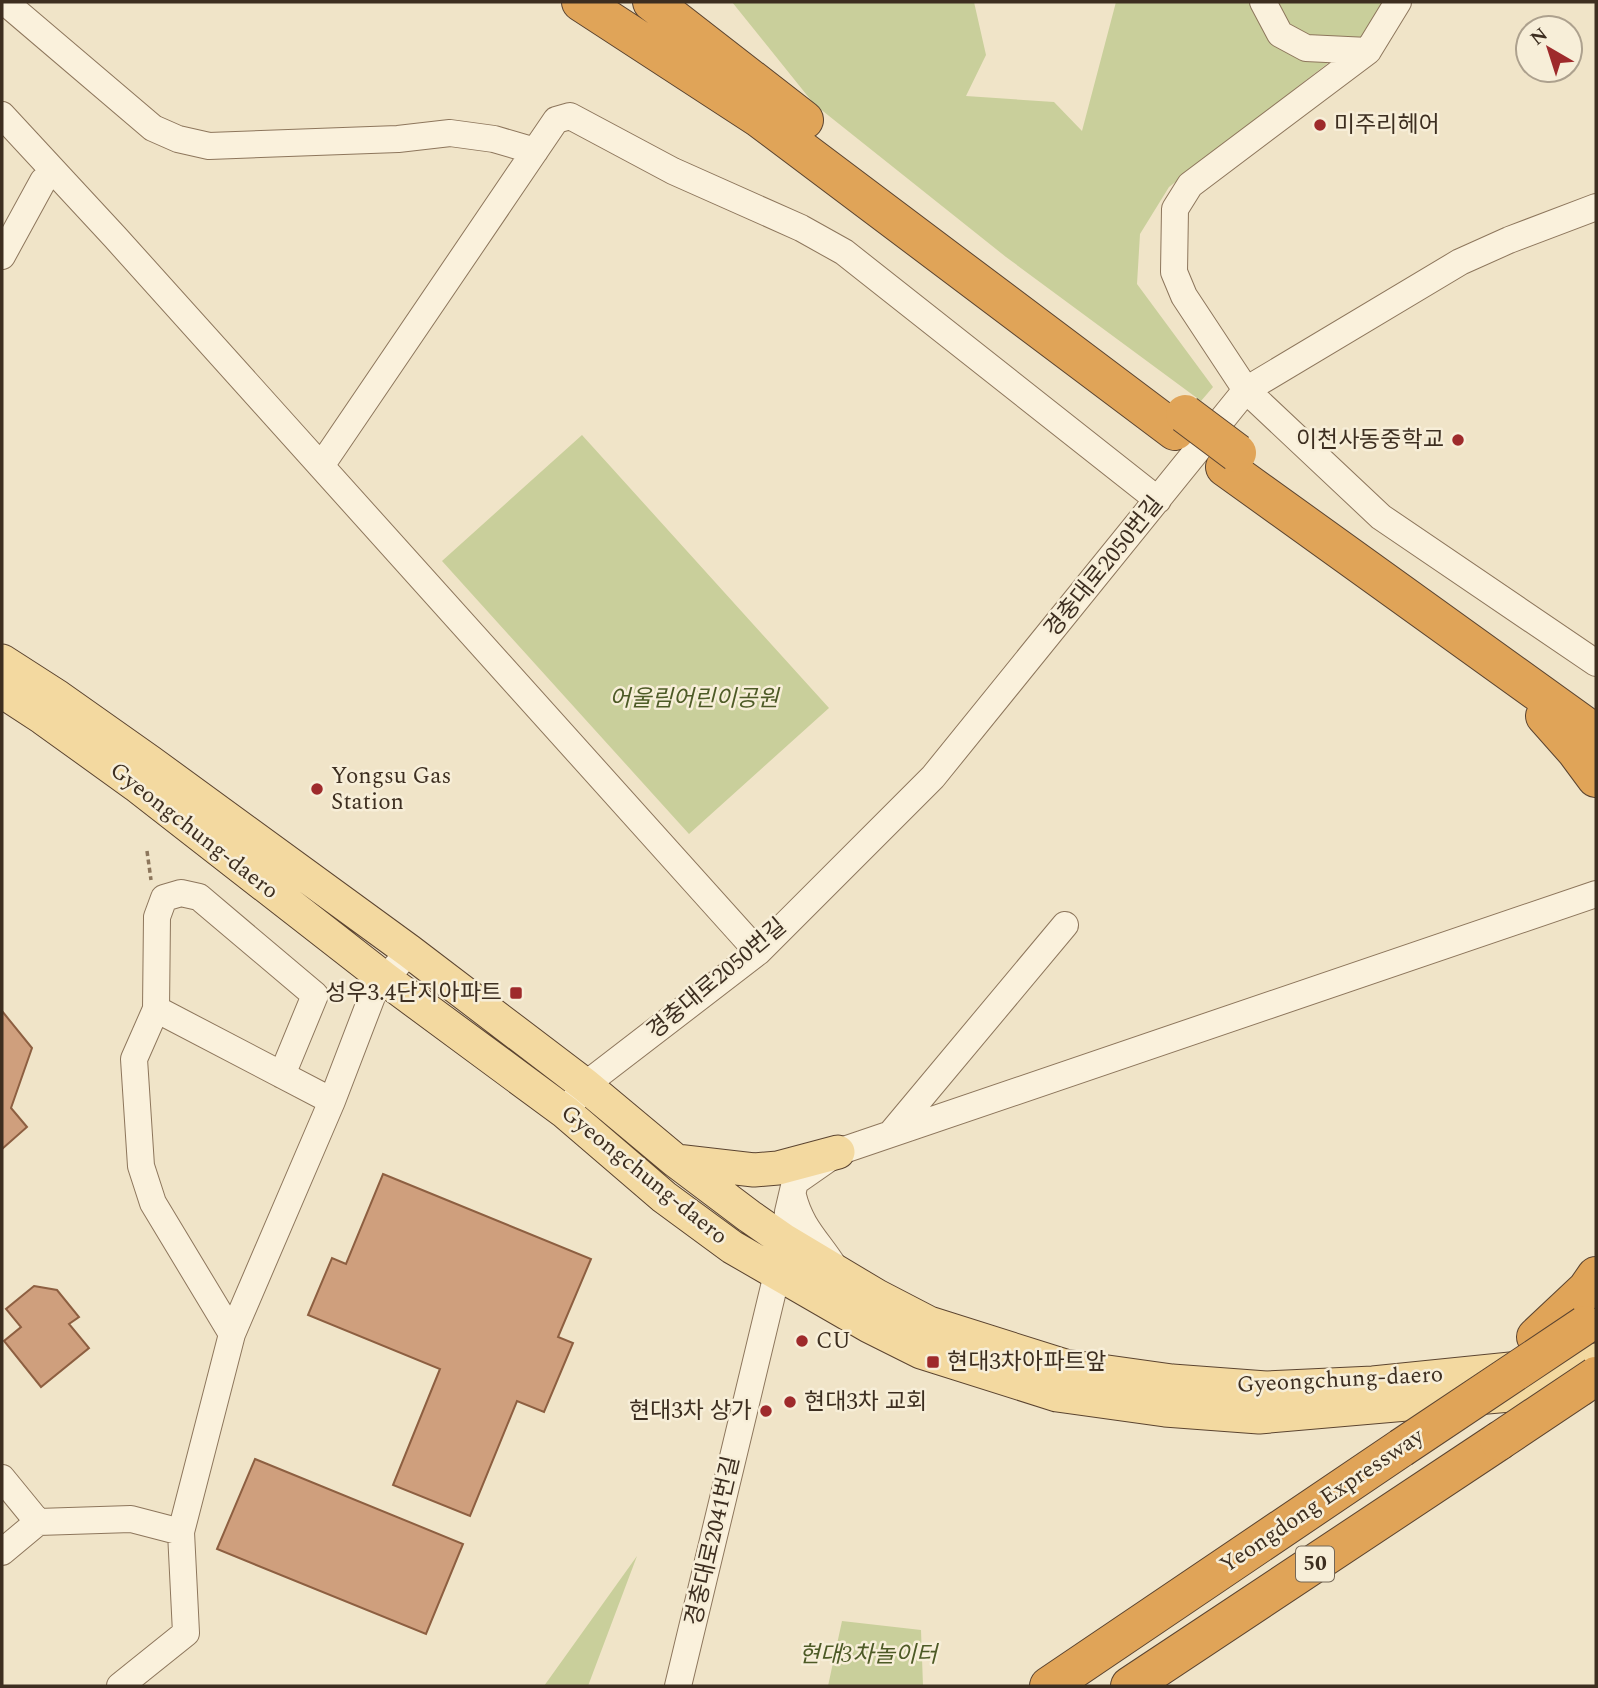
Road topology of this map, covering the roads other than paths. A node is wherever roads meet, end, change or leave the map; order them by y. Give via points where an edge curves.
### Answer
1 (5, 2) edge
2 (581, 2) edge
3 (652, 2) edge
4 (1263, 2) edge
5 (1398, 2) edge
6 (1368, 51) junction
7 (2, 115) edge
8 (2, 142) edge
9 (535, 151) junction
10 (43, 181) junction
11 (1596, 207) edge
12 (115, 237) junction
13 (2, 256) edge
14 (1246, 390) junction
15 (1180, 423) junction
16 (1231, 460) junction
17 (321, 467) junction
18 (1158, 500) junction
19 (1485, 654) junction
20 (2, 662) edge
21 (1596, 663) edge
22 (2, 691) edge
23 (1596, 705) edge
24 (1596, 734) edge
25 (1596, 778) edge
26 (1596, 894) edge
27 (1065, 925) dead end
28 (410, 951) junction
29 (758, 952) junction
30 (385, 979) junction
31 (156, 1009) junction
32 (282, 1074) junction
33 (585, 1085) junction
34 (332, 1101) junction
35 (565, 1112) junction
36 (892, 1132) junction
37 (838, 1152) junction
38 (676, 1161) junction
39 (792, 1193) junction
40 (785, 1241) junction
41 (837, 1272) junction
42 (777, 1274) junction
43 (1596, 1276) edge
44 (1590, 1321) edge
45 (232, 1334) junction
46 (1596, 1360) edge
47 (1596, 1376) edge
48 (1596, 1388) edge
49 (1437, 1424) junction
50 (2, 1478) edge
51 (38, 1522) junction
52 (181, 1532) junction
53 (2, 1552) edge
54 (120, 1686) edge
55 (678, 1686) edge
56 (1049, 1686) edge
57 (1130, 1686) edge

1 - 9 street via 153,128 178,139 209,146 450,134 494,139
2 - 15 highway via 759,118
3 - 15 highway
4 - 6 street via 1280,34 1306,48
5 - 6 street
6 - 14 street via 1190,186 1175,209 1174,272 1184,296
7 - 12 street
8 - 10 street
9 - 17 street
9 - 18 street via 556,120 570,116 844,252
10 - 12 street via 90,232
10 - 13 street
11 - 14 street via 1460,262
12 - 17 street
14 - 18 street, 경충대로2050번길
14 - 21 street via 1381,517
15 - 16 highway
16 - 19 highway
16 - 23 highway
17 - 29 street
18 - 29 street, 경충대로2050번길 via 933,777
19 - 24 highway
19 - 25 highway
20 - 28 main road, Gyeongchung-daero via 130,747
22 - 30 main road, Gyeongchung-daero via 136,785
26 - 36 street
27 - 36 street
28 - 30 street
28 - 33 main road, Gyeongchung-daero
29 - 33 street, 경충대로2050번길
30 - 34 street via 373,994
30 - 35 main road, Gyeongchung-daero
31 - 32 street
31 - 32 street via 157,916 164,898 181,893 200,897 315,995
31 - 45 street via 134,1059 141,1166 153,1203
32 - 34 street
33 - 35 street, 경충대로2050번길
33 - 38 main road, Gyeongchung-daero
34 - 45 street
35 - 42 main road, Gyeongchung-daero via 664,1197
36 - 37 street
37 - 38 main road via 754,1170
37 - 39 street via 795,1182
38 - 40 main road, Gyeongchung-daero
39 - 40 street
39 - 41 street via 798,1216
40 - 41 main road, Gyeongchung-daero
40 - 42 main road
41 - 46 main road, Gyeongchung-daero via 929,1323 988,1343 1065,1366 1172,1381 1266,1388 1360,1384
42 - 48 main road, Gyeongchung-daero via 921,1352 1057,1395 1259,1417
42 - 55 street, 경충대로2041번길
43 - 49 highway, bridge via 1536,1337
44 - 49 highway, Yeongdong Expressway / 50, bridge
45 - 52 street
47 - 57 highway, Yeongdong Expressway / 50, bridge
49 - 56 highway, Yeongdong Expressway / 50, bridge
50 - 51 street
51 - 52 street via 131,1519
51 - 53 street
52 - 54 street via 186,1633

